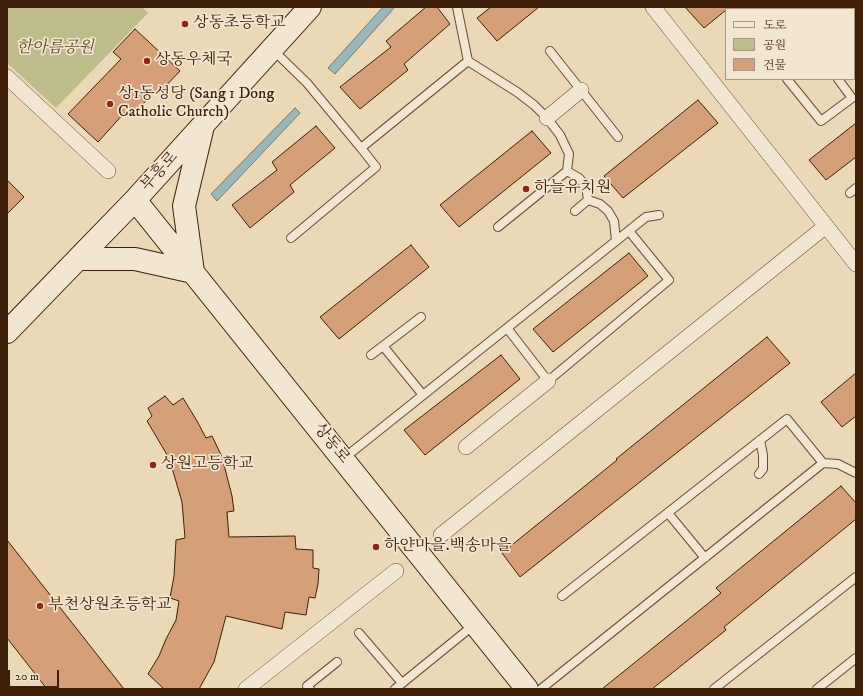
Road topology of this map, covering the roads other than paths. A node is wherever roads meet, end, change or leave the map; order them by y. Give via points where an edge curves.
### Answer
1 (310, 7) edge
2 (457, 7) edge
3 (653, 7) edge
4 (271, 48) junction
5 (550, 52) dead end
6 (468, 62) junction
7 (7, 77) edge
8 (788, 80) edge
9 (839, 80) edge
10 (581, 90) junction
11 (547, 118) junction
12 (204, 123) junction
13 (618, 137) dead end
14 (361, 148) junction
15 (108, 171) dead end
16 (568, 171) junction
17 (135, 200) junction
18 (588, 200) junction
19 (575, 211) dead end
20 (659, 215) dead end
21 (498, 226) dead end
22 (826, 226) junction
23 (629, 231) junction
24 (291, 238) dead end
25 (616, 241) junction
26 (78, 259) junction
27 (856, 264) edge
28 (193, 272) junction
29 (421, 317) dead end
30 (507, 328) junction
31 (7, 332) edge
32 (382, 346) junction
33 (371, 355) dead end
34 (548, 381) junction
35 (423, 395) junction
36 (760, 440) junction
37 (466, 447) dead end
38 (343, 459) junction
39 (823, 463) junction
40 (856, 473) edge
41 (759, 474) dead end
42 (668, 513) junction
43 (441, 535) dead end
44 (705, 558) junction
45 (396, 571) dead end
46 (856, 577) edge
47 (562, 596) dead end
48 (475, 624) junction
49 (359, 633) dead end
50 (856, 658) edge
51 (337, 662) dead end
52 (402, 684) junction
53 (246, 689) edge
54 (310, 689) edge
55 (395, 689) edge
56 (527, 689) edge
57 (541, 689) edge
58 (714, 689) edge
59 (817, 689) edge

1 - 4 street, 부흥로
2 - 6 lane
3 - 22 street
4 - 12 street, 부흥로
4 - 14 lane via 307,82
5 - 10 lane
6 - 11 lane via 517,92
6 - 14 lane
7 - 15 street
8 - 9 lane via 821,121 852,98
10 - 11 street
10 - 13 lane
11 - 16 lane via 560,135 569,154
12 - 17 street, 부흥로
12 - 28 street via 184,206
14 - 24 lane via 376,167
16 - 18 lane via 586,186
16 - 21 lane
17 - 26 street, 부흥로
17 - 28 street, 상동로
18 - 19 lane
18 - 25 lane via 600,204 608,211 614,222
20 - 23 lane via 646,217
22 - 27 street
22 - 43 street
23 - 25 lane
23 - 34 lane via 669,280
25 - 30 lane
26 - 28 street via 135,259
26 - 31 street, 부흥로
28 - 38 street, 상동로
29 - 32 lane
30 - 34 lane
30 - 35 lane
32 - 33 lane
32 - 35 lane
34 - 37 street
35 - 38 lane
36 - 39 lane via 787,419
36 - 41 lane via 763,469
36 - 42 lane
38 - 48 street, 상동로
39 - 40 lane via 838,464
39 - 44 lane
42 - 44 lane
42 - 47 lane
44 - 57 lane
45 - 53 street
46 - 58 lane
48 - 52 lane
48 - 56 street, 상동로
49 - 52 lane
50 - 59 lane
51 - 54 lane via 307,686
52 - 55 lane

